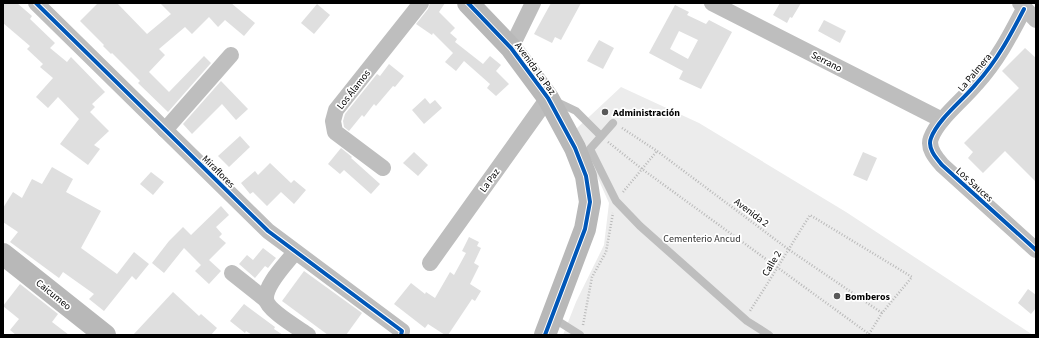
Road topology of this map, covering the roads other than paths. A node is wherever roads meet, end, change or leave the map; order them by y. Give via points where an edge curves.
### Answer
1 (36, 3) edge
2 (420, 3) edge
3 (468, 3) edge
4 (533, 3) edge
5 (712, 3) edge
6 (1022, 6) edge
7 (1036, 20) edge
8 (511, 48) junction
9 (231, 55) dead end
10 (548, 98) junction
11 (942, 120) junction
12 (613, 123) road end
13 (165, 130) junction
14 (601, 136) junction
15 (383, 168) dead end
16 (1036, 250) edge
17 (295, 252) junction
18 (3, 254) edge
19 (430, 263) dead end
20 (232, 273) dead end
21 (266, 300) junction
22 (548, 326) edge
23 (581, 331) edge
24 (105, 335) edge
25 (308, 335) edge
26 (400, 335) edge
27 (770, 335) edge

1 - 13 street, Miraflores
2 - 15 street, Los Álamos via 336,110 333,121 335,132
3 - 8 street, Avenida La Paz
4 - 8 street
5 - 11 street, Serrano
6 - 7 street
6 - 11 street, La Palmera via 1005,46 977,83
8 - 10 street, Avenida La Paz
9 - 13 street
10 - 14 lane via 576,111
10 - 19 street, La Paz
10 - 22 street, Avenida La Paz via 575,148 586,176 590,202 585,229
11 - 16 street, Los Sauces via 930,139 930,147 935,157
12 - 14 lane
13 - 17 street, Miraflores via 268,231
14 - 27 lane via 590,149 616,201 640,226 745,319
17 - 21 street via 273,279
17 - 26 street, Miraflores via 402,331
18 - 24 street, Caicumeo
20 - 21 street
21 - 25 street via 271,308
22 - 23 lane

